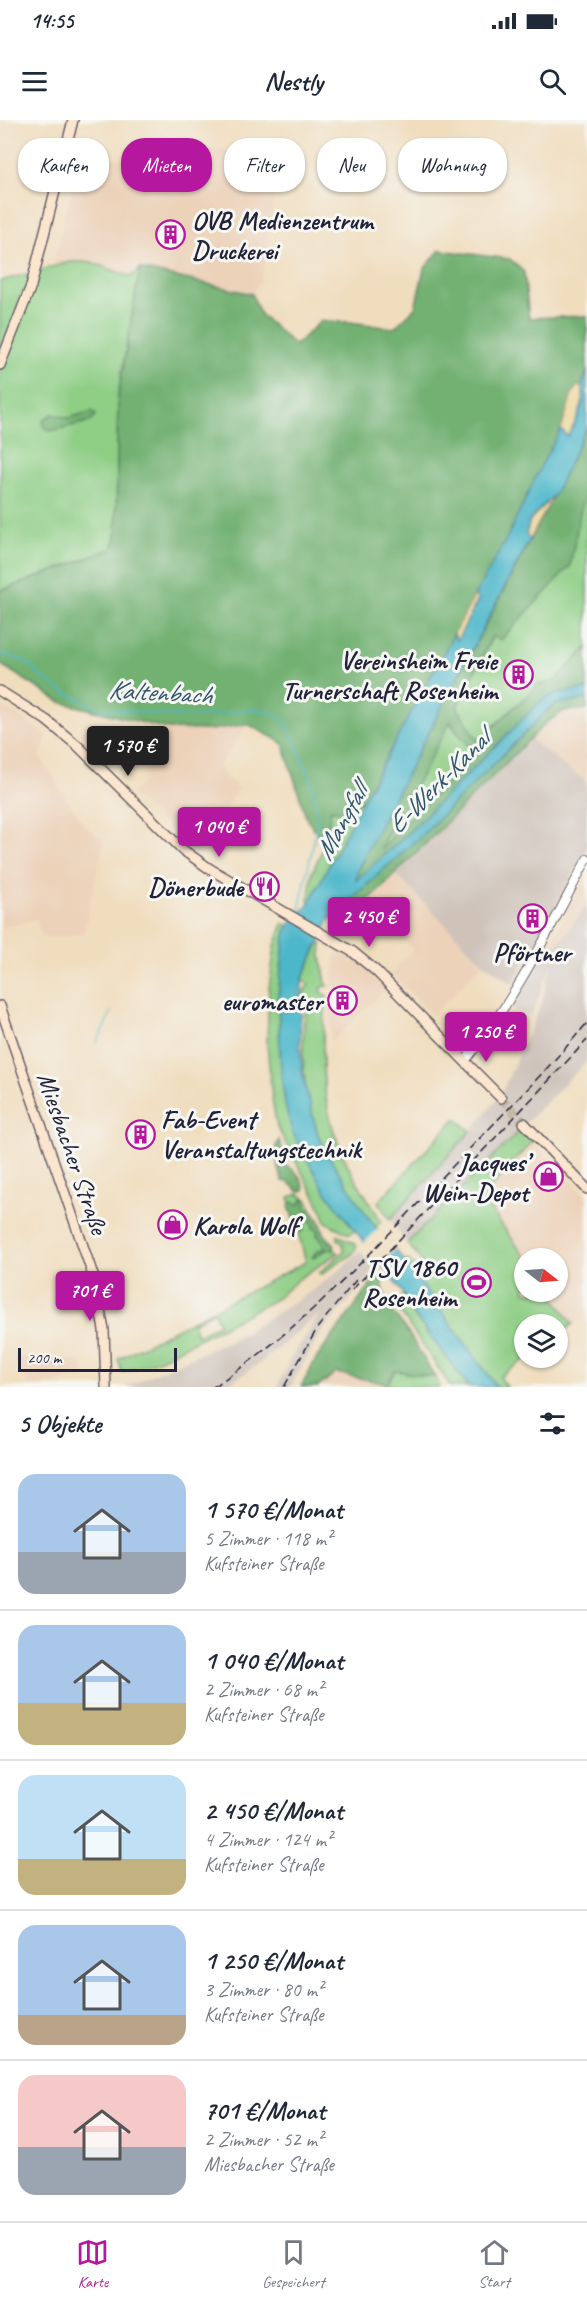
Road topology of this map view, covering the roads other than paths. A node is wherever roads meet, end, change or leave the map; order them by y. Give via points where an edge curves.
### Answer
1 (73, 120) edge
2 (0, 365) edge
3 (0, 691) edge
4 (587, 859) edge
5 (0, 1006) edge
6 (476, 1048) junction
7 (453, 1050) junction
8 (465, 1061) junction
9 (501, 1098) tunnel mouth
10 (524, 1123) tunnel mouth
11 (587, 1189) edge
12 (106, 1387) edge

1 - 2 main road via 31,286
3 - 7 main road via 78,746 183,850 353,952
4 - 6 street via 512,998
5 - 12 main road, Miesbacher Straße via 87,1255 102,1310
6 - 7 street
6 - 8 street
7 - 8 main road
8 - 9 main road
10 - 11 main road

